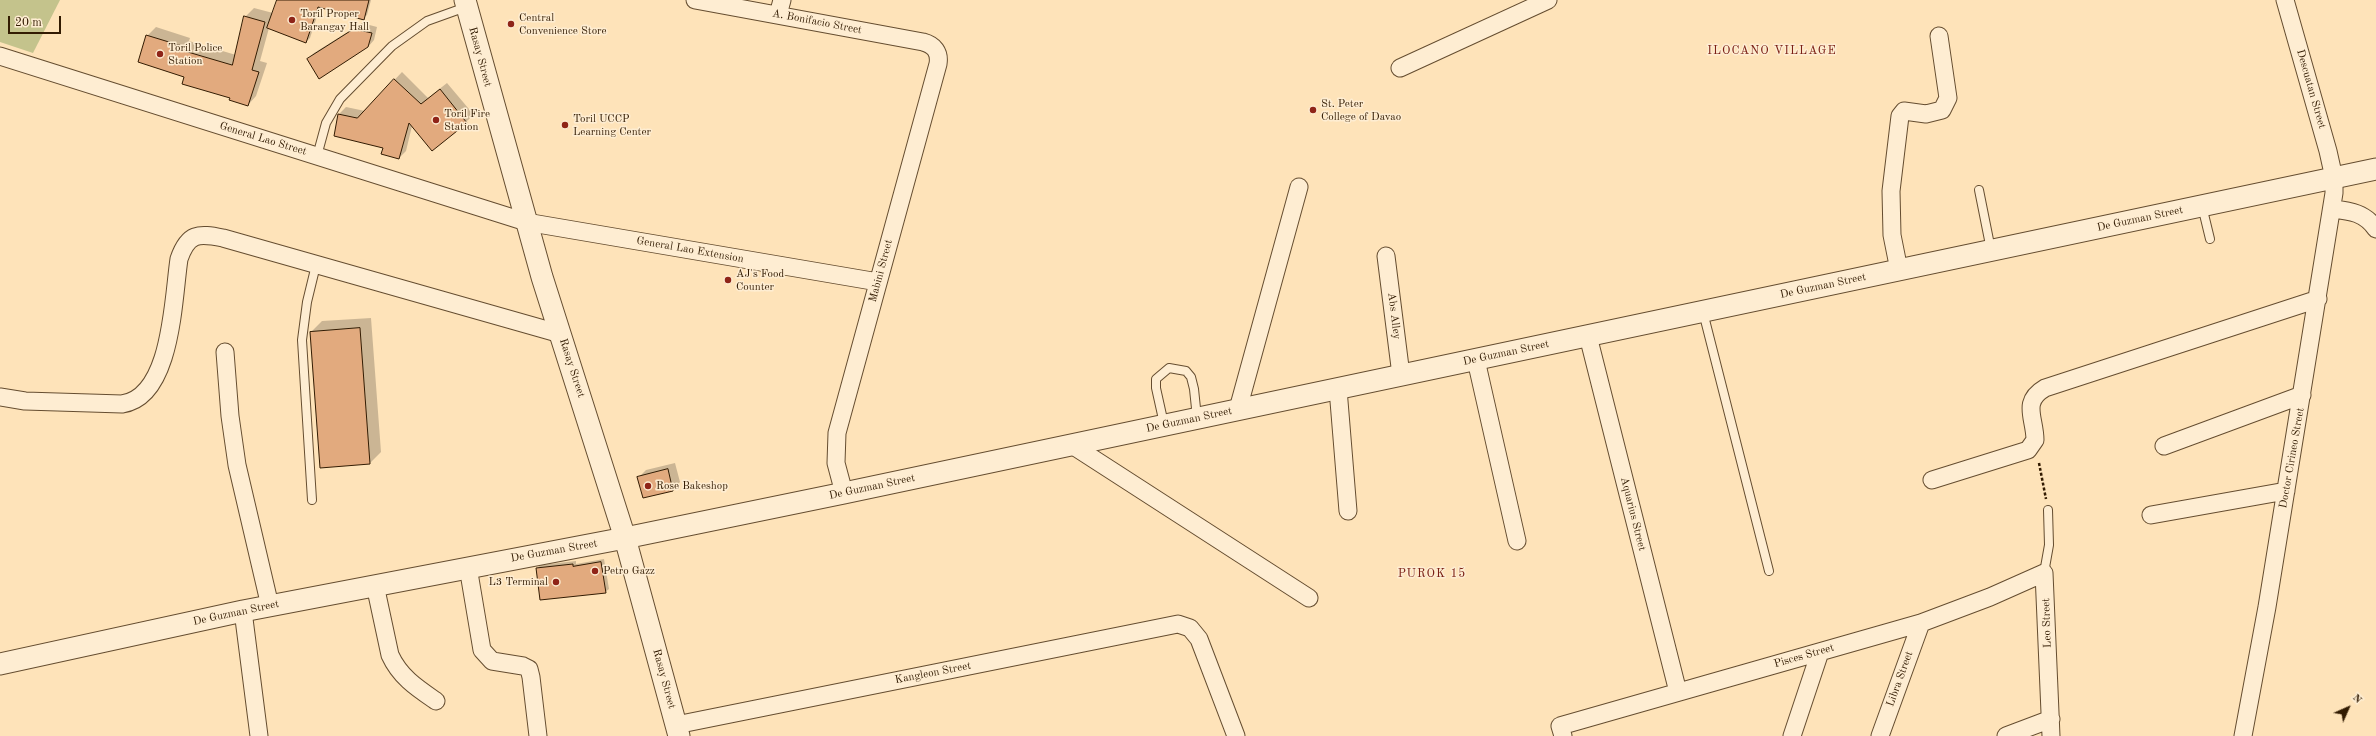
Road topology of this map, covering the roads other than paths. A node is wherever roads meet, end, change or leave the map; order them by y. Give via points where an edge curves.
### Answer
1 (695, 0) edge
2 (1548, 0) edge
3 (2285, 0) edge
4 (466, 3) edge
5 (780, 7) edge
6 (1939, 36) dead end
7 (936, 50) joint
8 (0, 56) edge
9 (1400, 68) dead end
10 (316, 156) junction
11 (2376, 169) edge
12 (2334, 178) junction
13 (1299, 187) dead end
14 (1979, 190) dead end
15 (2202, 206) junction
16 (2333, 208) junction
17 (526, 222) junction
18 (2376, 229) edge
19 (2210, 238) dead end
20 (1992, 251) junction
21 (1386, 256) dead end
22 (316, 265) junction
23 (1899, 270) junction
24 (878, 282) junction
25 (2318, 300) junction
26 (1703, 311) junction
27 (561, 334) junction
28 (1588, 336) junction
29 (225, 352) dead end
30 (1476, 360) junction
31 (1401, 375) junction
32 (1338, 389) junction
33 (2302, 395) junction
34 (0, 397) edge
35 (1238, 409) junction
36 (1198, 418) junction
37 (1165, 425) junction
38 (1072, 445) junction
39 (2164, 446) dead end
40 (1932, 480) dead end
41 (2286, 491) junction
42 (844, 493) junction
43 (312, 500) dead end
44 (1348, 510) dead end
45 (2048, 510) road end
46 (2151, 516) dead end
47 (625, 538) junction
48 (1517, 541) dead end
49 (468, 567) junction
50 (1769, 572) dead end
51 (2044, 573) junction
52 (375, 585) junction
53 (1309, 598) dead end
54 (270, 606) junction
55 (244, 611) junction
56 (1921, 622) junction
57 (1820, 652) junction
58 (0, 664) edge
59 (1678, 692) junction
60 (436, 701) dead end
61 (2050, 719) junction
62 (677, 730) edge
63 (1561, 731) edge
64 (259, 736) edge
65 (538, 736) edge
66 (1236, 736) edge
67 (1792, 736) edge
68 (1880, 736) edge
69 (2006, 736) edge
70 (2051, 736) edge
71 (2242, 736) edge

1 - 5 street, A. Bonifacio Street
2 - 9 street
3 - 12 street, Descuatan Street
4 - 10 lane via 427,21 392,46 340,99 326,123
4 - 17 street, Rasay Street
5 - 7 street, A. Bonifacio Street via 923,42
6 - 23 street via 1948,98 1942,110 1926,114 1904,111 1900,116 1891,191 1892,235
7 - 24 street, Mabini Street via 938,64
8 - 10 street, General Lao Street
10 - 17 street, General Lao Street
11 - 12 street, De Guzman Street
12 - 15 street, De Guzman Street
12 - 16 street, Doctor Cirineo Street
13 - 35 street
14 - 20 lane
15 - 19 lane
15 - 20 street, De Guzman Street
16 - 18 street via 2356,212
16 - 25 street, Doctor Cirineo Street
17 - 24 street, General Lao Extension
17 - 27 street, Rasay Street
20 - 23 street, De Guzman Street
21 - 31 street, Abs Alley
22 - 27 street
22 - 34 street via 223,238 195,236 187,242 179,259 166,346 160,368 140,398 122,404 25,401
22 - 43 lane via 304,320 302,352
23 - 26 street, De Guzman Street
24 - 42 street, Mabini Street via 837,433 836,463
25 - 33 street, Doctor Cirineo Street
25 - 40 street via 2045,388 2031,403 2035,434 2033,445 2022,453
26 - 28 street, De Guzman Street
26 - 50 lane
27 - 47 street, Rasay Street
28 - 30 street, De Guzman Street
28 - 59 street, Aquarius Street
29 - 54 street via 237,465
30 - 31 street, De Guzman Street
30 - 48 street
31 - 32 street, De Guzman Street
32 - 35 street, De Guzman Street
32 - 44 street
33 - 39 street
33 - 41 street, Doctor Cirineo Street
35 - 36 street, De Guzman Street
36 - 37 street, De Guzman Street
36 - 37 lane via 1190,377 1186,371 1169,368 1156,379
37 - 38 street, De Guzman Street
38 - 42 street, De Guzman Street
38 - 53 street
41 - 46 street
41 - 71 street, Doctor Cirineo Street
42 - 47 street, De Guzman Street
45 - 51 lane, Leo Street via 2049,545
47 - 49 street, De Guzman Street
47 - 62 street, Rasay Street
49 - 52 street, De Guzman Street
49 - 65 street via 482,650 492,661 529,669
51 - 56 street, Pisces Street via 1990,597
51 - 61 street, Leo Street
52 - 54 street, De Guzman Street
52 - 60 street via 394,666 412,684
54 - 55 street, De Guzman Street
55 - 58 street, De Guzman Street
55 - 64 street
56 - 57 street, Pisces Street
56 - 68 street, Libra Street
57 - 59 street, Pisces Street
57 - 67 street
59 - 63 street, Pisces Street
61 - 69 street
61 - 70 street, Leo Street
62 - 66 street, Kangleon Street via 1172,625 1184,625 1199,639

